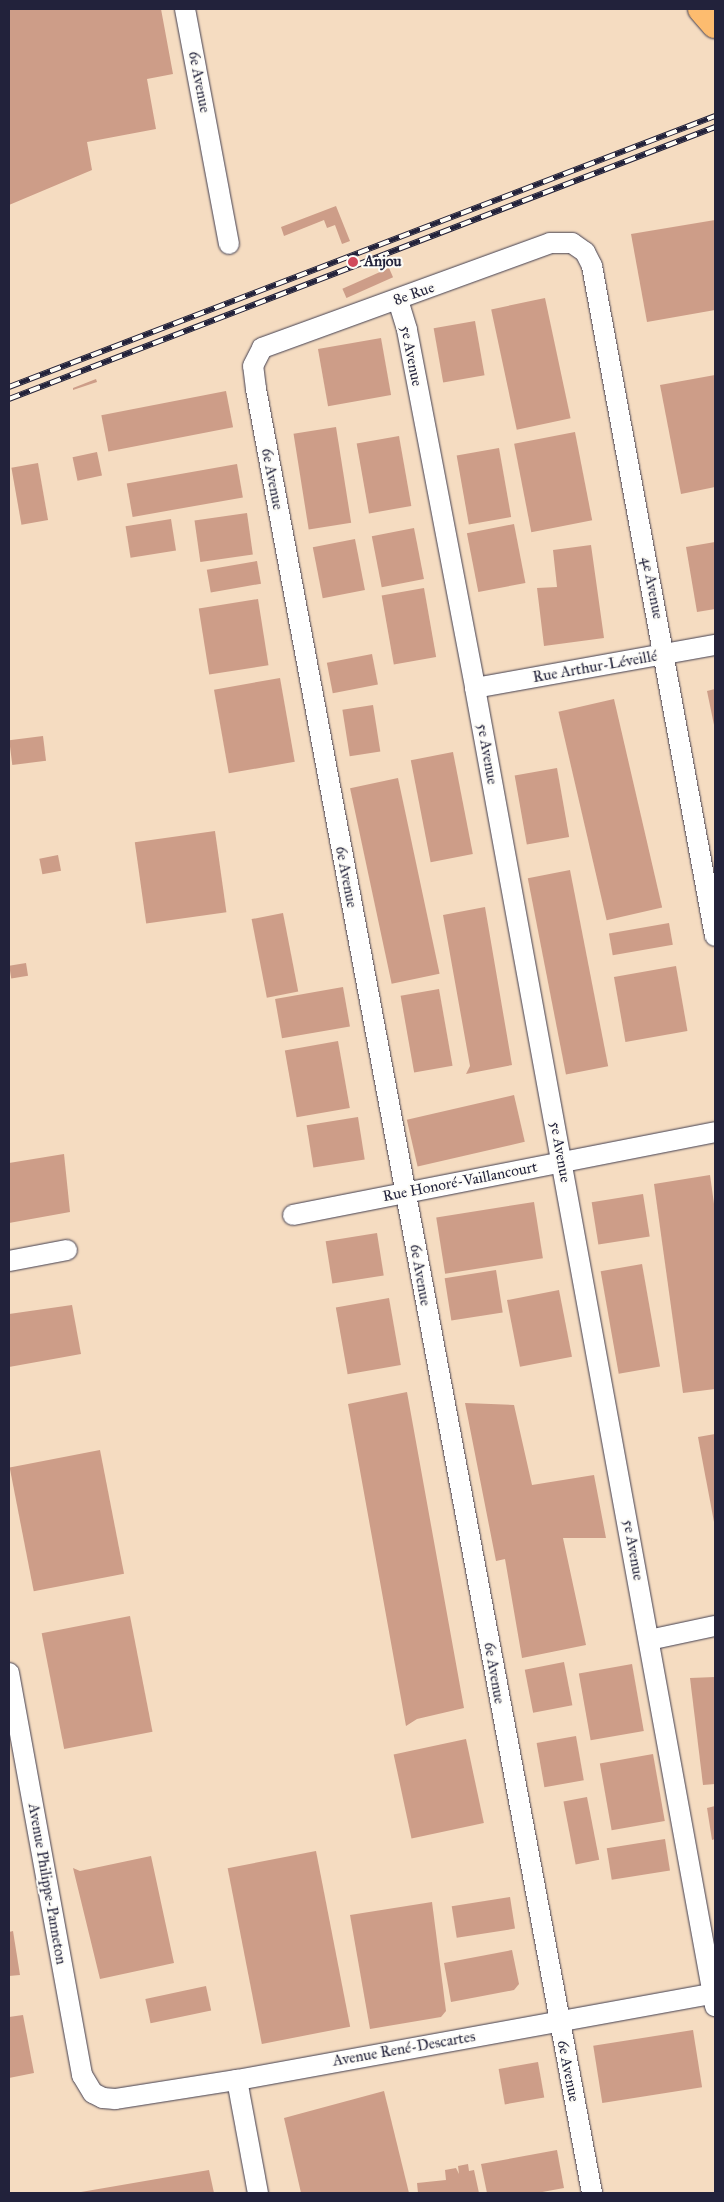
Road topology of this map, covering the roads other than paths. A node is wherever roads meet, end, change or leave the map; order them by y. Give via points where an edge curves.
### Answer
1 (184, 9) edge
2 (702, 9) edge
3 (715, 24) edge
4 (229, 244) dead end
5 (576, 245) joint
6 (398, 300) junction
7 (256, 356) joint
8 (715, 645) edge
9 (664, 654) junction
10 (475, 688) junction
11 (715, 936) edge
12 (715, 1132) edge
13 (562, 1163) junction
14 (405, 1193) junction
15 (293, 1215) dead end
16 (67, 1250) dead end
17 (9, 1261) edge
18 (715, 1626) edge
19 (649, 1640) junction
20 (9, 1673) edge
21 (714, 1997) edge
22 (558, 2020) junction
23 (237, 2080) junction
24 (93, 2094) joint
25 (258, 2193) edge
26 (592, 2193) edge

1 - 4 street, 6e Avenue
2 - 3 main road
5 - 6 street, 8e Rue via 561,241 550,244
5 - 9 street, 4e Avenue via 585,252 592,266
6 - 7 street, 8e Rue via 271,343
6 - 10 street, 5e Avenue via 407,330
7 - 14 street, 6e Avenue via 253,366 256,389
8 - 9 street, Rue Arthur-Léveillé
9 - 10 street, Rue Arthur-Léveillé
9 - 11 street, 4e Avenue
10 - 13 street, 5e Avenue
12 - 13 street, Rue Honoré-Vaillancourt
13 - 14 street, Rue Honoré-Vaillancourt
13 - 19 street, 5e Avenue
14 - 15 street, Rue Honoré-Vaillancourt
14 - 22 street, 6e Avenue
16 - 17 street
18 - 19 street
19 - 21 street, 5e Avenue
20 - 24 street, Avenue Philippe-Panneton via 82,2075
21 - 22 street, Avenue René-Descartes
22 - 23 street, Avenue René-Descartes
22 - 26 street, 6e Avenue
23 - 24 street, Avenue René-Descartes via 115,2099
23 - 25 street

